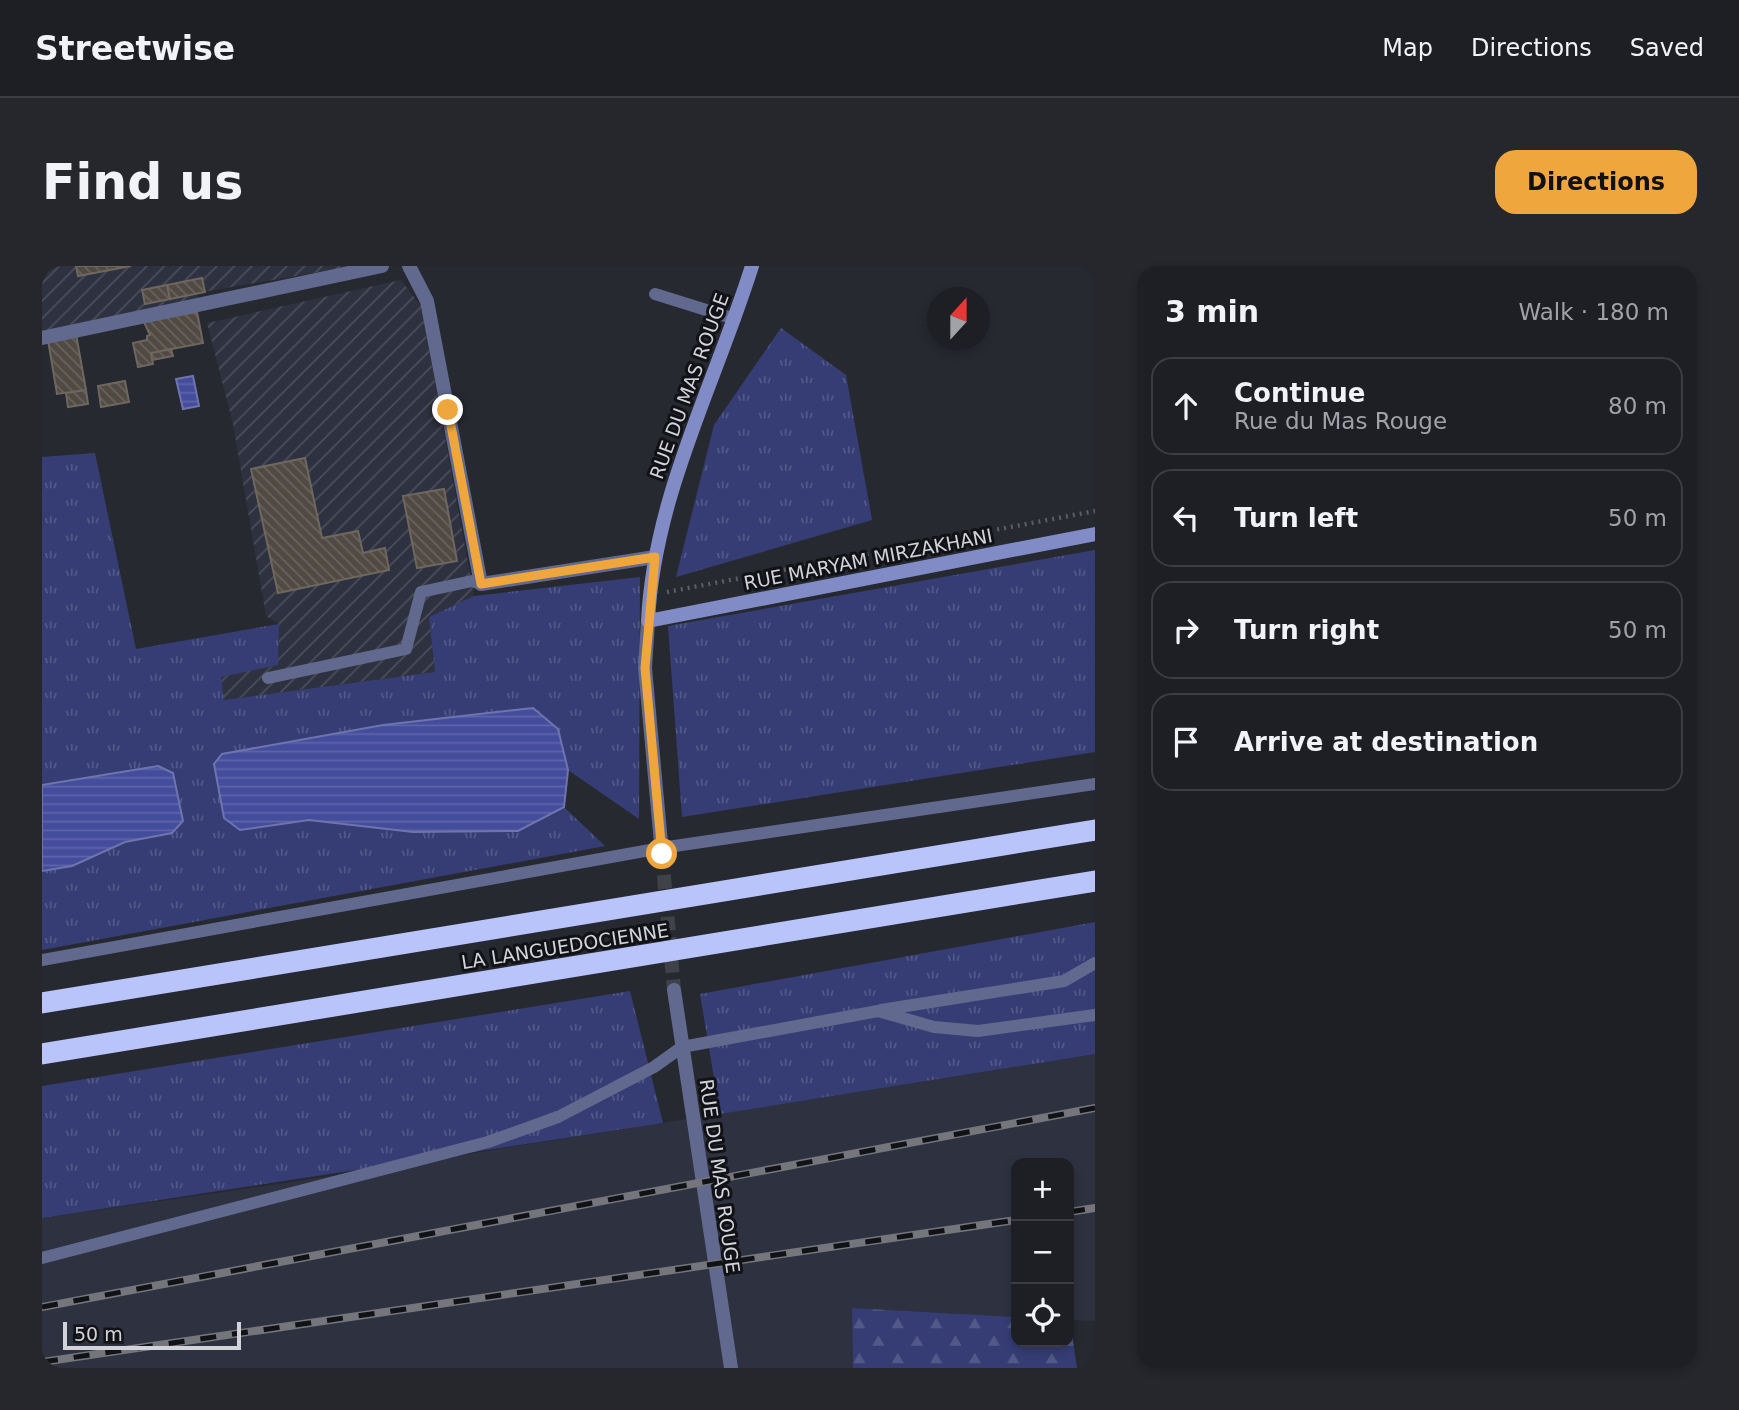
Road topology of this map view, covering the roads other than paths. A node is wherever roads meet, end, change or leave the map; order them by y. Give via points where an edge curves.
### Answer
1 (382, 266) edge
2 (409, 266) edge
3 (752, 266) edge
4 (655, 294) dead end
5 (735, 319) junction
6 (42, 338) edge
7 (1095, 534) edge
8 (655, 557) junction
9 (481, 584) junction
10 (648, 621) junction
11 (268, 678) dead end
12 (1095, 784) edge
13 (1095, 830) edge
14 (661, 851) junction
15 (1095, 881) edge
16 (42, 960) edge
17 (1095, 963) edge
18 (674, 990) tunnel mouth
19 (42, 1003) edge
20 (878, 1011) junction
21 (1095, 1014) edge
22 (682, 1047) junction
23 (42, 1054) edge
24 (42, 1258) edge
25 (731, 1368) edge

1 - 6 street
2 - 9 street via 427,301
3 - 5 street, RUE DU MAS ROUGE
4 - 5 lane
5 - 8 street, RUE DU MAS ROUGE via 675,474
7 - 10 street, RUE MARYAM MIRZAKHANI
8 - 9 street
8 - 10 street, RUE DU MAS ROUGE
9 - 11 lane via 421,592 406,649
10 - 14 street, RUE DU MAS ROUGE via 645,668
12 - 14 lane
13 - 19 highway, LA LANGUEDOCIENNE
14 - 16 lane
15 - 23 highway, LA LANGUEDOCIENNE
17 - 20 lane via 1064,981
18 - 22 street, RUE DU MAS ROUGE
20 - 21 lane via 934,1027 978,1031
20 - 22 lane
22 - 24 lane via 654,1067 558,1117 488,1142
22 - 25 street, RUE DU MAS ROUGE

